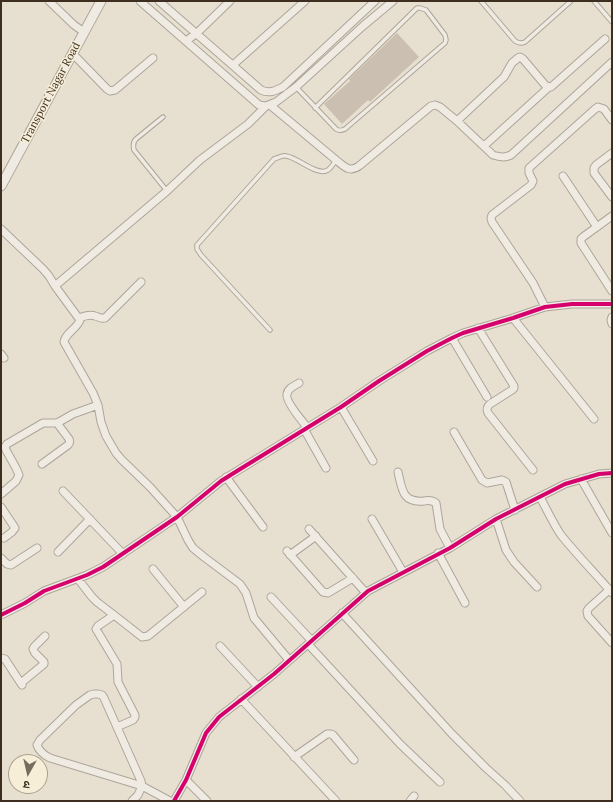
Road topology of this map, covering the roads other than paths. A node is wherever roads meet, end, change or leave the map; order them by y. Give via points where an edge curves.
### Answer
1 (49, 1) edge
2 (101, 1) edge
3 (140, 1) edge
4 (159, 1) edge
5 (230, 1) edge
6 (305, 1) edge
7 (375, 1) edge
8 (393, 1) edge
9 (481, 1) edge
10 (571, 1) edge
11 (594, 1) edge
12 (362, 14) junction
13 (369, 21) junction
14 (612, 22) edge
15 (84, 32) junction
16 (197, 33) junction
17 (605, 39) dead end
18 (186, 41) junction
19 (72, 53) junction
20 (153, 58) dead end
21 (612, 62) edge
22 (233, 65) junction
23 (296, 87) junction
24 (548, 87) junction
25 (268, 92) junction
26 (268, 106) junction
27 (315, 108) junction
28 (163, 117) dead end
29 (612, 120) edge
30 (457, 121) junction
31 (484, 146) junction
32 (612, 153) edge
33 (336, 160) junction
34 (562, 176) dead end
35 (1, 186) edge
36 (167, 191) junction
37 (612, 197) edge
38 (612, 216) edge
39 (596, 227) junction
40 (1, 229) edge
41 (141, 282) dead end
42 (55, 286) junction
43 (612, 292) edge
44 (612, 304) edge
45 (545, 307) junction
46 (612, 317) edge
47 (79, 318) junction
48 (513, 318) junction
49 (612, 324) edge
50 (478, 328) junction
51 (270, 330) dead end
52 (452, 338) junction
53 (299, 383) dead end
54 (487, 397) dead end
55 (98, 405) junction
56 (341, 407) junction
57 (594, 418) dead end
58 (56, 423) junction
59 (306, 428) junction
60 (454, 432) dead end
61 (373, 461) dead end
62 (42, 464) dead end
63 (326, 468) dead end
64 (533, 470) dead end
65 (398, 472) dead end
66 (612, 473) edge
67 (226, 478) junction
68 (581, 479) junction
69 (63, 491) dead end
70 (1, 494) edge
71 (540, 497) junction
72 (1, 507) edge
73 (515, 510) junction
74 (177, 517) junction
75 (90, 519) junction
76 (372, 519) dead end
77 (496, 519) junction
78 (263, 527) dead end
79 (310, 529) dead end
80 (612, 533) edge
81 (316, 536) junction
82 (4, 538) dead end
83 (37, 548) dead end
84 (450, 548) junction
85 (58, 552) dead end
86 (438, 553) junction
87 (123, 554) junction
88 (1, 558) edge
89 (153, 569) dead end
90 (403, 572) junction
91 (353, 578) junction
92 (78, 579) junction
93 (537, 587) dead end
94 (611, 591) edge
95 (202, 592) dead end
96 (366, 593) junction
97 (272, 597) dead end
98 (465, 603) dead end
99 (184, 607) junction
100 (342, 613) junction
101 (114, 614) junction
102 (1, 615) edge
103 (45, 636) dead end
104 (310, 642) junction
105 (612, 643) edge
106 (220, 646) dead end
107 (1, 658) edge
108 (289, 660) junction
109 (258, 687) junction
110 (241, 699) junction
111 (117, 727) junction
112 (294, 757) junction
113 (354, 760) dead end
114 (186, 780) junction
115 (440, 782) dead end
116 (142, 786) junction
117 (132, 801) edge
118 (170, 801) edge
119 (174, 801) edge
120 (207, 801) edge
121 (336, 801) edge
122 (520, 801) edge

1 - 15 street
2 - 15 street, Transport Nagar Road
3 - 18 street
4 - 16 street
5 - 16 street
6 - 22 street
7 - 12 street
8 - 13 street
9 - 10 lane via 518,43 525,42
11 - 14 lane
12 - 13 street
12 - 25 street via 283,87
13 - 23 street
15 - 19 street, Transport Nagar Road
16 - 18 street
16 - 22 street
17 - 24 street via 553,86
18 - 26 street via 260,105
19 - 20 street via 110,91 115,90
19 - 35 street, Transport Nagar Road
21 - 31 street via 511,155 493,155
22 - 25 street via 261,90
23 - 26 street
23 - 27 lane
24 - 30 street via 522,58 518,58 504,77
24 - 31 street
25 - 26 street
26 - 33 street
26 - 36 street via 200,160
27 - 27 lane via 336,129 345,129 444,43 445,35 426,10 417,8
28 - 36 lane via 136,139 133,148
29 - 45 street via 604,109 595,109 529,168 533,181 531,186 492,215 492,222 533,283
30 - 31 street
30 - 33 street via 440,106 431,106 354,169 346,168
32 - 37 street via 596,166 594,171
33 - 51 lane via 328,170 320,172 286,156 274,159 197,245 202,255
34 - 39 street
36 - 42 street
38 - 39 street
39 - 43 street via 581,239 581,243
40 - 42 street via 49,276
41 - 47 street via 105,318 93,315
42 - 47 street
44 - 45 street
45 - 48 street
46 - 49 street
47 - 55 street via 79,322 64,338 64,342
48 - 50 street
48 - 57 street
50 - 52 street
50 - 64 street via 514,386 487,407 488,413
52 - 54 street
52 - 56 street via 409,362
53 - 59 street via 290,388 287,399
55 - 58 street
55 - 74 street via 106,436 116,453
56 - 59 street
56 - 61 street
58 - 62 street via 69,438 69,443
58 - 70 street via 43,423 7,444 6,450 19,475
59 - 63 street
59 - 67 street
60 - 73 street via 482,480 487,483 502,480 506,482
65 - 84 street via 407,498 414,501 433,500 440,529
66 - 68 street
67 - 74 street
67 - 78 street
68 - 71 street
68 - 80 street
69 - 75 street
71 - 73 street
71 - 94 street via 557,529
72 - 82 street via 15,528
73 - 77 street
74 - 87 street
74 - 108 street via 193,548 243,588 254,618
75 - 85 street
75 - 87 street
76 - 90 street
77 - 84 street
77 - 93 street via 506,550
79 - 81 street
81 - 91 street
81 - 91 street via 289,553 323,592 328,593
83 - 88 street via 11,565
84 - 86 street
86 - 90 street
86 - 98 street
87 - 92 street via 95,572
89 - 99 street
90 - 96 street
91 - 96 street
92 - 101 street via 101,606
92 - 102 street via 44,591
94 - 105 street via 587,611 588,616
95 - 99 street
96 - 100 street
97 - 104 street
99 - 101 street via 145,637 139,636
100 - 104 street
100 - 122 street via 452,734
101 - 111 street via 96,629 117,664 118,682 135,715 133,720
103 - 107 street via 33,649 44,664 22,684 5,658
104 - 108 street
104 - 115 street via 400,744
106 - 109 street
108 - 109 street
109 - 110 street
110 - 112 street
110 - 114 street via 219,717 206,733
111 - 116 street
111 - 116 street via 102,695 94,694 76,706 37,745 43,754 50,758
112 - 113 street via 329,733
112 - 121 street
114 - 119 street
114 - 120 street
116 - 117 street
116 - 118 street

